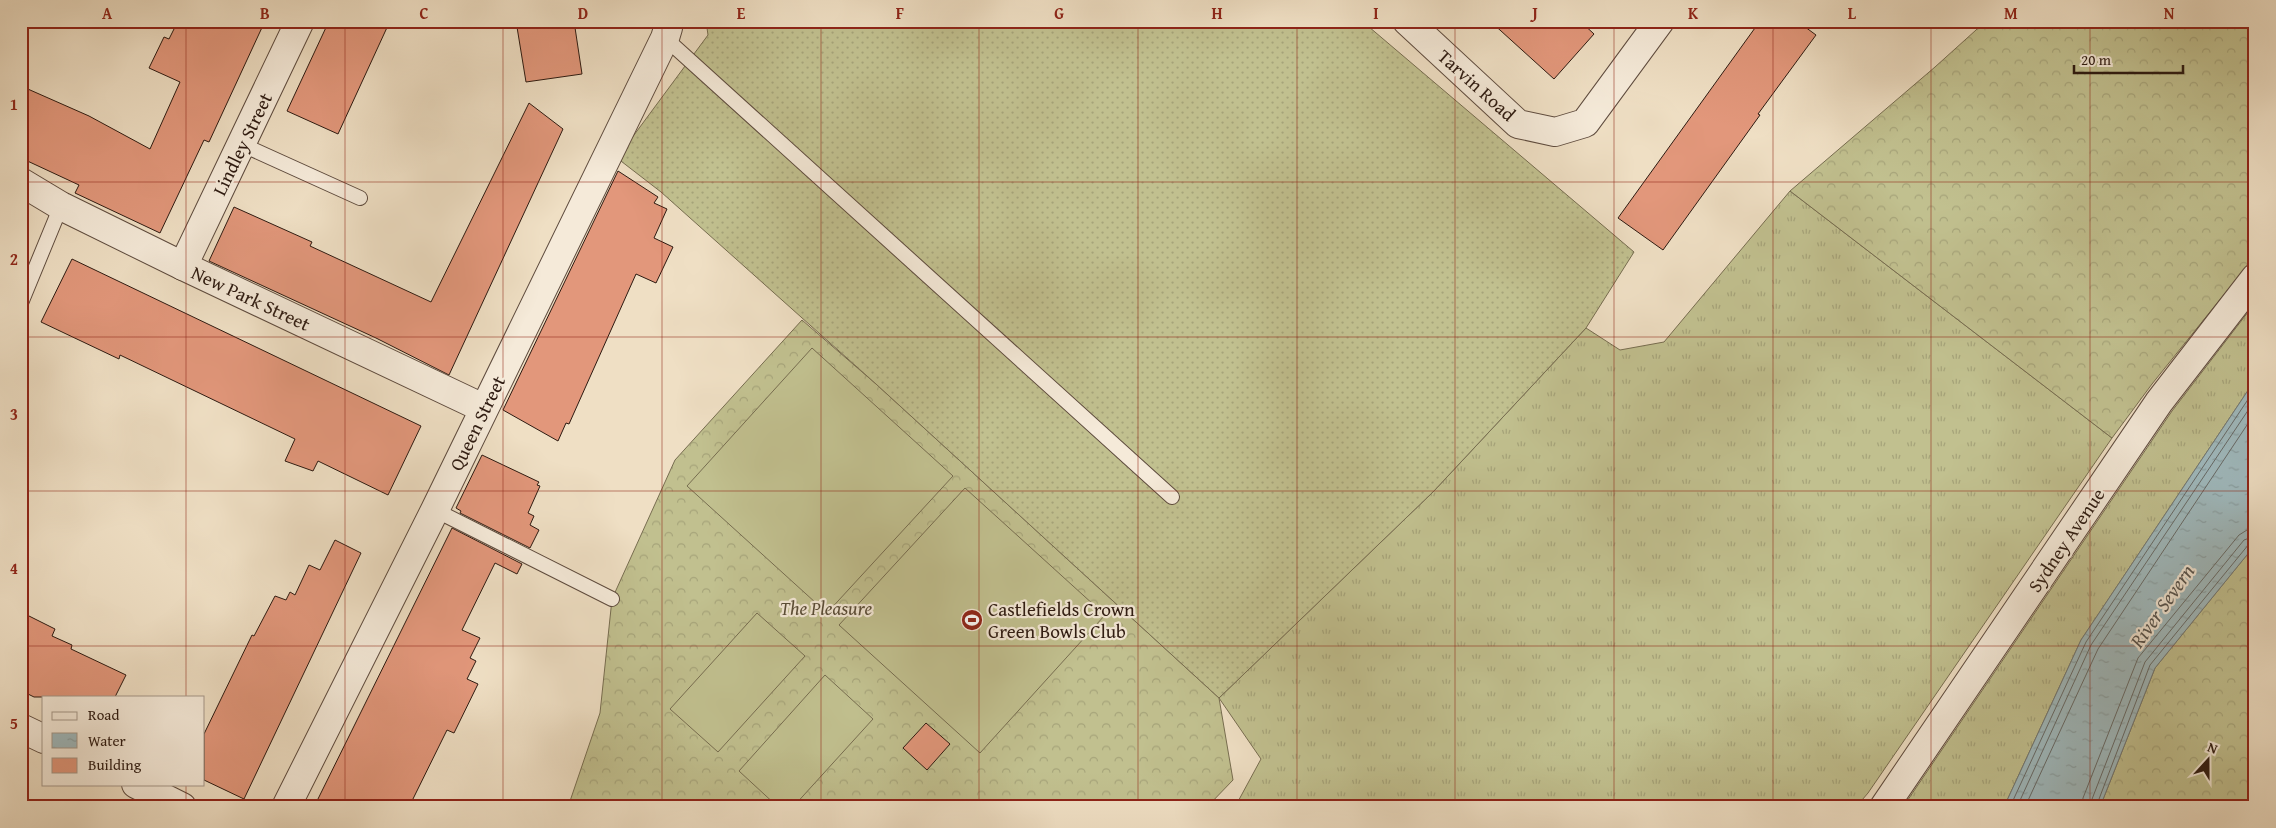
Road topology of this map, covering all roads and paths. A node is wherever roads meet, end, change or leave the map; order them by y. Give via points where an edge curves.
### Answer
1 (300, 21) edge
2 (1407, 21) edge
3 (1660, 21) edge
4 (665, 30) edge
5 (242, 144) junction
6 (21, 182) edge
7 (360, 198) dead end
8 (61, 206) junction
9 (183, 266) junction
10 (2255, 278) edge
11 (21, 303) edge
12 (483, 408) junction
13 (1172, 498) dead end
14 (435, 510) junction
15 (612, 599) dead end
16 (21, 728) edge
17 (42, 738) edge
18 (140, 786) edge
19 (182, 807) edge
20 (286, 807) edge
21 (1884, 807) edge

1 - 5 street, Lindley Street
2 - 3 street, Tarvin Road via 1518,124 1555,132 1585,123
4 - 12 street, Queen Street
4 - 13 lane
5 - 7 lane
5 - 9 street, Lindley Street
6 - 8 street, New Park Street
8 - 9 street, New Park Street
8 - 11 lane
9 - 12 street, New Park Street
10 - 21 street, Sydney Avenue via 2159,402
12 - 14 street, Queen Street
14 - 15 lane
14 - 20 street, Queen Street
16 - 17 street
18 - 19 street

